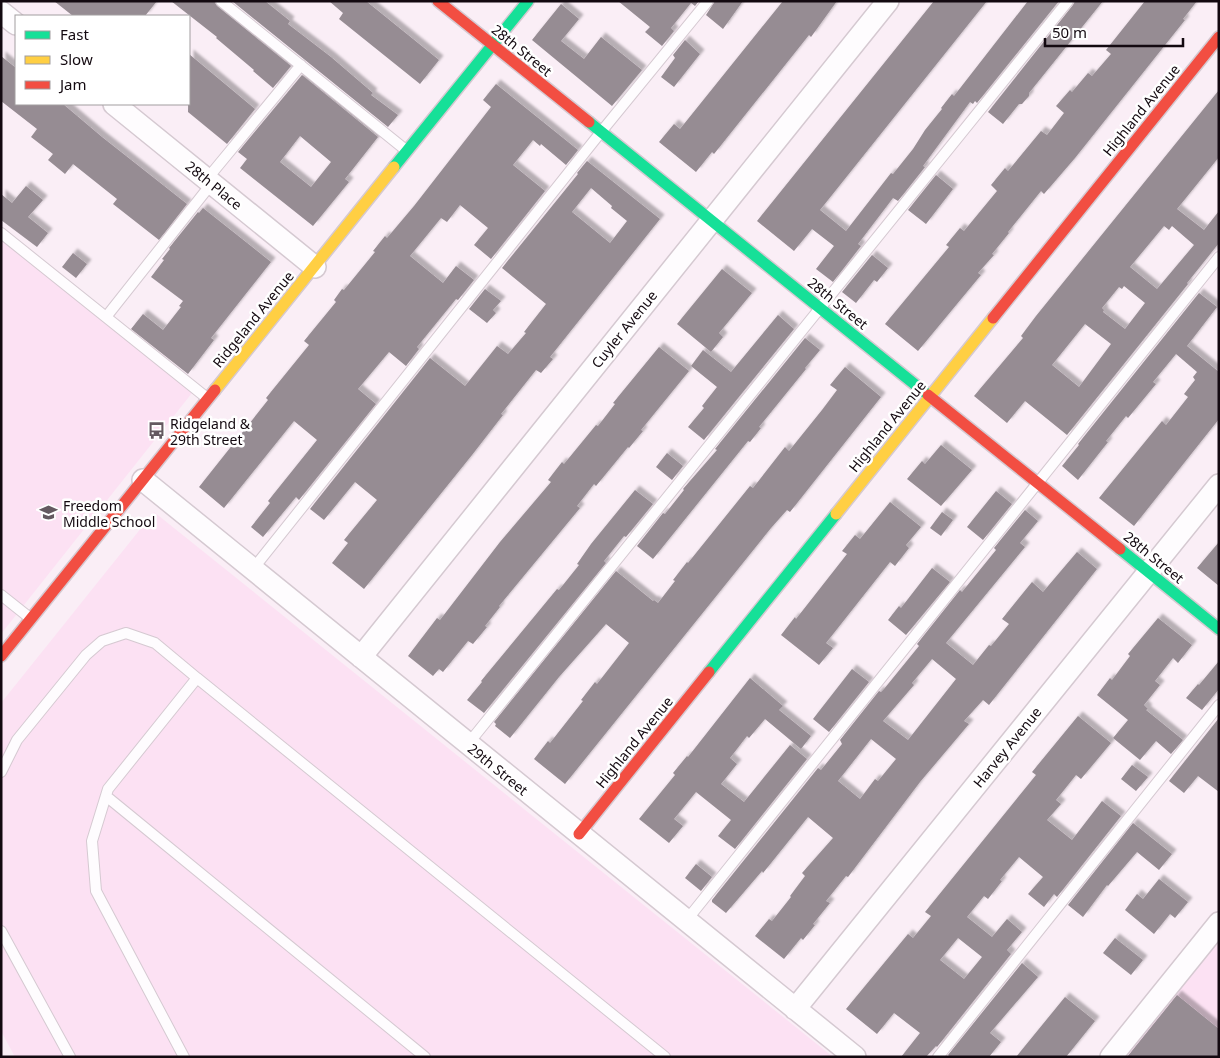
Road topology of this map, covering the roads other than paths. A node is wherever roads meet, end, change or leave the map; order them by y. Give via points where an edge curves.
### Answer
1 (221, 1) edge
2 (438, 1) edge
3 (528, 1) edge
4 (708, 1) edge
5 (888, 1) edge
6 (1068, 1) edge
7 (1, 12) edge
8 (15, 23) edge
9 (1219, 37) edge
10 (493, 45) junction
11 (301, 65) junction
12 (115, 105) edge
13 (601, 132) junction
14 (407, 151) junction
15 (210, 181) junction
16 (711, 221) junction
17 (1, 233) edge
18 (1219, 257) edge
19 (314, 267) junction
20 (820, 308) junction
21 (106, 317) junction
22 (930, 397) junction
23 (208, 399) junction
24 (142, 480) junction
25 (1038, 483) junction
26 (1219, 485) edge
27 (253, 569) junction
28 (1148, 572) junction
29 (1, 595) edge
30 (31, 619) junction
31 (1219, 629) edge
32 (1, 656) edge
33 (361, 657) junction
34 (196, 678) junction
35 (1219, 705) edge
36 (468, 744) junction
37 (1, 772) edge
38 (106, 796) junction
39 (579, 834) junction
40 (686, 921) junction
41 (1219, 923) edge
42 (1, 931) edge
43 (795, 1009) junction
44 (70, 1057) edge
45 (184, 1057) edge
46 (425, 1057) edge
47 (665, 1057) edge
48 (855, 1057) edge
49 (938, 1057) edge
50 (1111, 1057) edge

1 - 11 lane
2 - 10 street, 28th Street
3 - 10 street, Ridgeland Avenue
4 - 13 lane
5 - 16 street, Cuyler Avenue
6 - 20 lane
7 - 8 street
9 - 22 street, Highland Avenue
10 - 13 street, 28th Street
10 - 14 street, Ridgeland Avenue
11 - 14 lane
11 - 15 lane
12 - 15 street, 28th Place
13 - 16 street, 28th Street
13 - 27 lane
14 - 19 street, Ridgeland Avenue
15 - 19 street, 28th Place
15 - 21 lane
16 - 20 street, 28th Street
16 - 33 street, Cuyler Avenue
17 - 21 lane
18 - 25 lane
19 - 23 street, Ridgeland Avenue
20 - 22 street, 28th Street
20 - 36 lane
21 - 23 lane
22 - 25 street, 28th Street
22 - 39 street, Highland Avenue
23 - 24 street, Ridgeland Avenue
24 - 27 street, 29th Street
24 - 30 street, Ridgeland Avenue
25 - 28 street, 28th Street
25 - 40 lane
26 - 28 street, Harvey Avenue
27 - 33 street, 29th Street
28 - 31 street, 28th Street
28 - 43 street, Harvey Avenue
29 - 30 lane
30 - 32 street, Ridgeland Avenue
33 - 36 street, 29th Street
34 - 37 lane via 155,643 126,633 102,640 17,740
34 - 38 lane via 108,789
34 - 47 lane
35 - 49 lane
36 - 39 street, 29th Street
38 - 45 lane via 92,841 96,891
38 - 46 lane
39 - 40 street, 29th Street
40 - 43 street, 29th Street
41 - 50 street
42 - 44 lane
43 - 48 street, 29th Street

